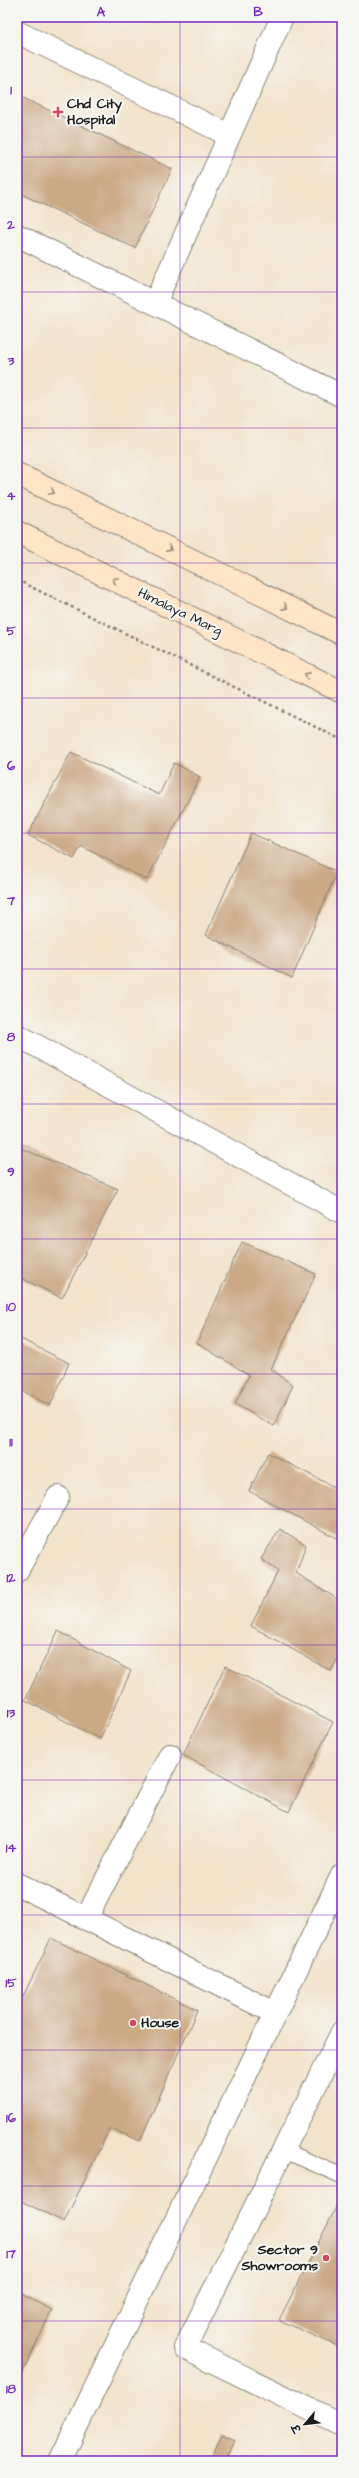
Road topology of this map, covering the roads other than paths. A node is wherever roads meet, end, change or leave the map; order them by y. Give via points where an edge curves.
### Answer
1 (282, 17) edge
2 (17, 32) edge
3 (229, 135) junction
4 (17, 235) edge
5 (155, 303) junction
6 (342, 396) edge
7 (17, 474) edge
8 (17, 532) edge
9 (342, 634) edge
10 (342, 692) edge
11 (17, 1035) edge
12 (342, 1212) edge
13 (58, 1498) dead end
14 (17, 1571) edge
15 (170, 1755) dead end
16 (342, 1875) edge
17 (17, 1884) edge
18 (86, 1919) junction
19 (275, 2013) junction
20 (342, 2032) edge
21 (283, 2150) junction
22 (342, 2176) edge
23 (342, 2425) edge
24 (60, 2461) edge

1 - 3 street
2 - 3 street
3 - 5 street
4 - 5 street
5 - 6 street
7 -> 9 main road
10 -> 8 main road, Himalaya Marg
11 - 12 street
13 - 14 street
15 - 18 street
16 - 19 street
17 - 18 street
18 - 19 street
19 - 24 street
20 - 21 street
21 - 22 lane
21 - 23 street via 185,2348

